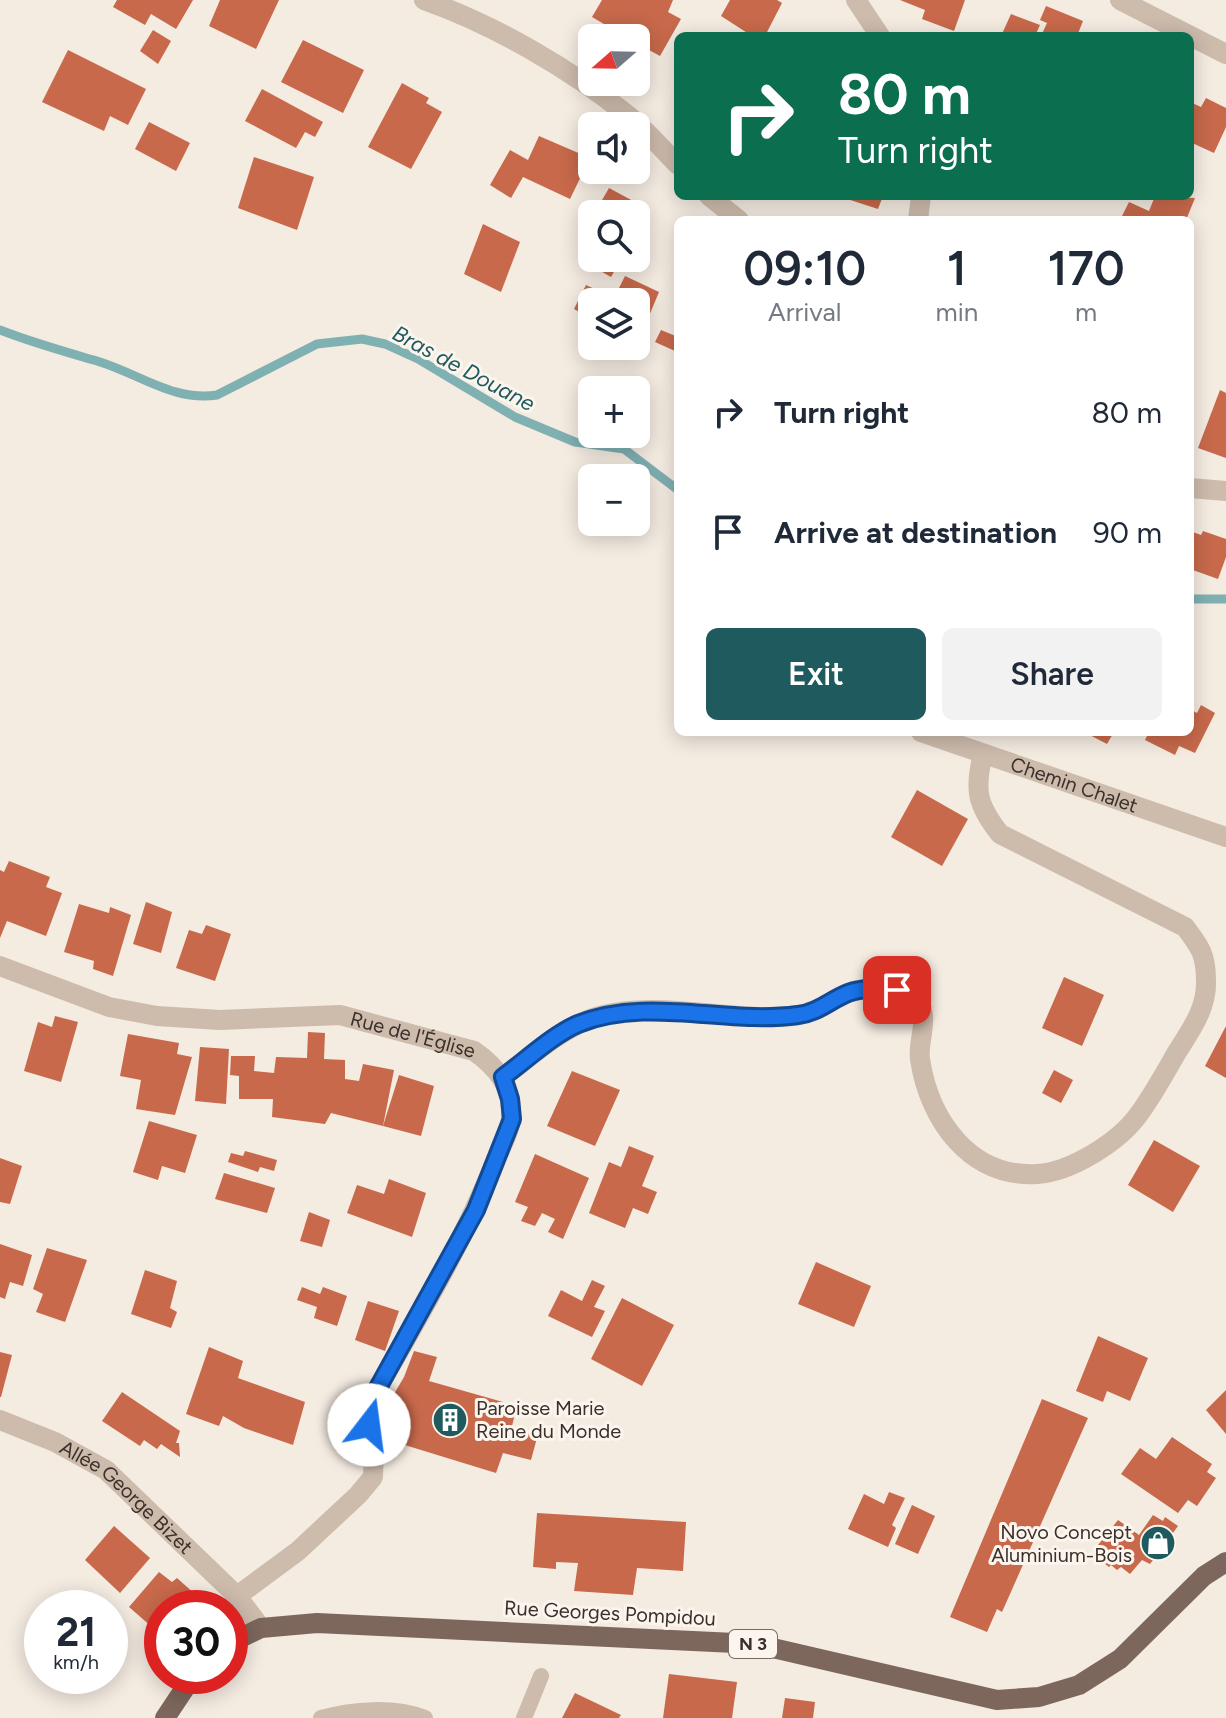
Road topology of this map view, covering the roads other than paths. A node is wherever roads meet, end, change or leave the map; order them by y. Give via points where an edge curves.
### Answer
1 (424, 0) edge
2 (856, 0) edge
3 (1120, 0) edge
4 (877, 32) edge
5 (1183, 32) edge
6 (1194, 38) edge
7 (1226, 54) edge
8 (674, 161) edge
9 (714, 200) edge
10 (734, 216) edge
11 (1194, 488) edge
12 (1226, 491) edge
13 (932, 736) edge
14 (983, 754) junction
15 (1226, 837) edge
16 (0, 966) edge
17 (503, 1077) junction
18 (0, 1420) edge
19 (1226, 1562) edge
20 (231, 1590) edge
21 (245, 1590) edge
22 (248, 1611) edge
23 (261, 1628) junction
24 (248, 1634) edge
25 (541, 1676) dead end
26 (181, 1694) edge
27 (165, 1718) edge
28 (321, 1718) edge
29 (425, 1718) edge
30 (524, 1718) edge

1 - 8 street via 548,60 630,117
2 - 4 street
3 - 5 street
6 - 7 street
9 - 10 street
11 - 12 street
13 - 14 street, Chemin Chalet
14 - 15 street, Chemin Chalet
14 - 17 street via 976,779 979,797 984,815 1000,834 1185,927 1203,951 1207,983 1201,1013 1138,1116 1110,1143 1076,1163 1038,1174 996,1169 965,1151 940,1122 927,1088 920,1056 922,1009 915,998 897,990 848,993 819,1010 785,1017 643,1011 602,1016 574,1026
16 - 17 street, Rue de l'Église via 109,1007 157,1016 220,1020 340,1015 474,1051
17 - 21 street via 512,1119 476,1210 374,1395 369,1425 373,1477 298,1551
18 - 20 street, Allée George Bizet via 106,1470
19 - 23 main road, Rue Georges Pompidou / N 3 via 1204,1576 1120,1659 1079,1685 1039,1697 997,1700 756,1644 317,1623
22 - 23 street
23 - 24 main road, Rue Georges Pompidou / N 3
25 - 30 lane
26 - 27 main road
28 - 29 lane via 404,1711

